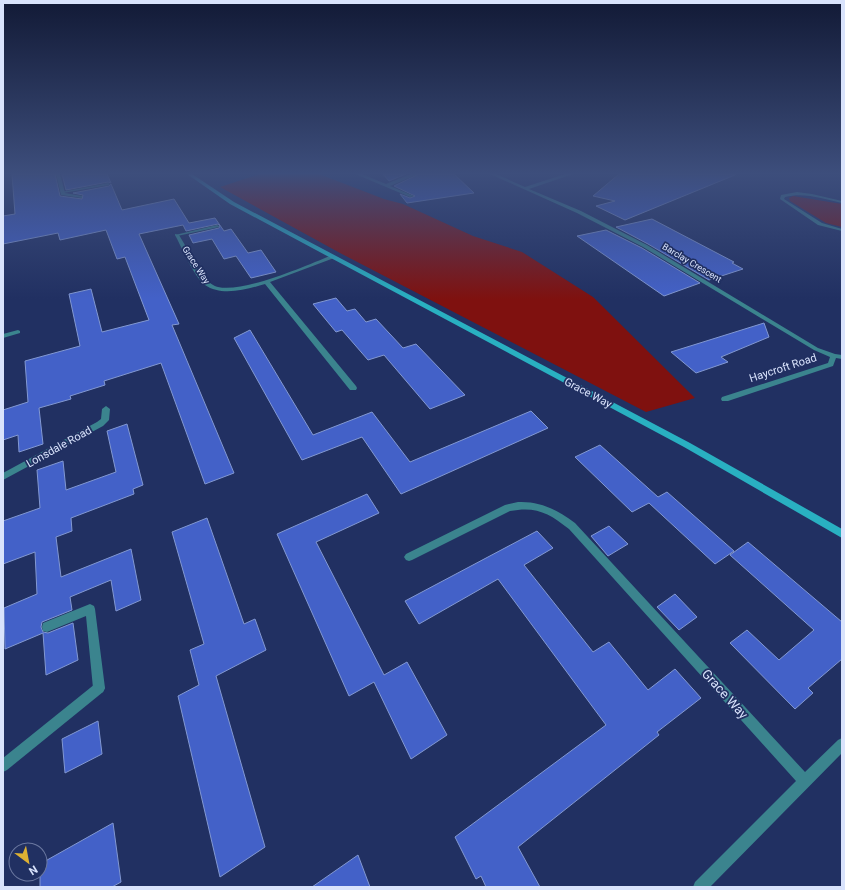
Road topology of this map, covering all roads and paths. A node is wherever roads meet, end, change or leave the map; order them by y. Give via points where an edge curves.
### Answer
1 (255, 216) edge
2 (582, 216) edge
3 (807, 216) edge
4 (218, 226) dead end
5 (842, 230) edge
6 (332, 258) junction
7 (267, 282) junction
8 (18, 332) dead end
9 (3, 336) edge
10 (838, 356) edge
11 (353, 388) dead end
12 (725, 399) dead end
13 (106, 409) dead end
14 (3, 477) edge
15 (842, 534) edge
16 (410, 557) dead end
17 (47, 627) dead end
18 (842, 744) edge
19 (3, 766) edge
20 (805, 782) junction
21 (700, 887) edge

1 - 6 street, Grace Way
2 - 10 street, Barclay Crescent via 645,246 816,349
3 - 5 street via 820,224
4 - 7 street, Grace Way via 177,235 206,283 214,288 232,290
6 - 7 street, Grace Way
6 - 15 street, Grace Way via 687,445
7 - 11 street
8 - 9 street
10 - 12 street, Haycroft Road via 831,364
13 - 14 street, Lonsdale Road via 105,420 100,424
16 - 20 street, Grace Way via 508,508 522,504 552,511 572,526
17 - 19 street via 90,609 99,688
18 - 20 street
20 - 21 street

